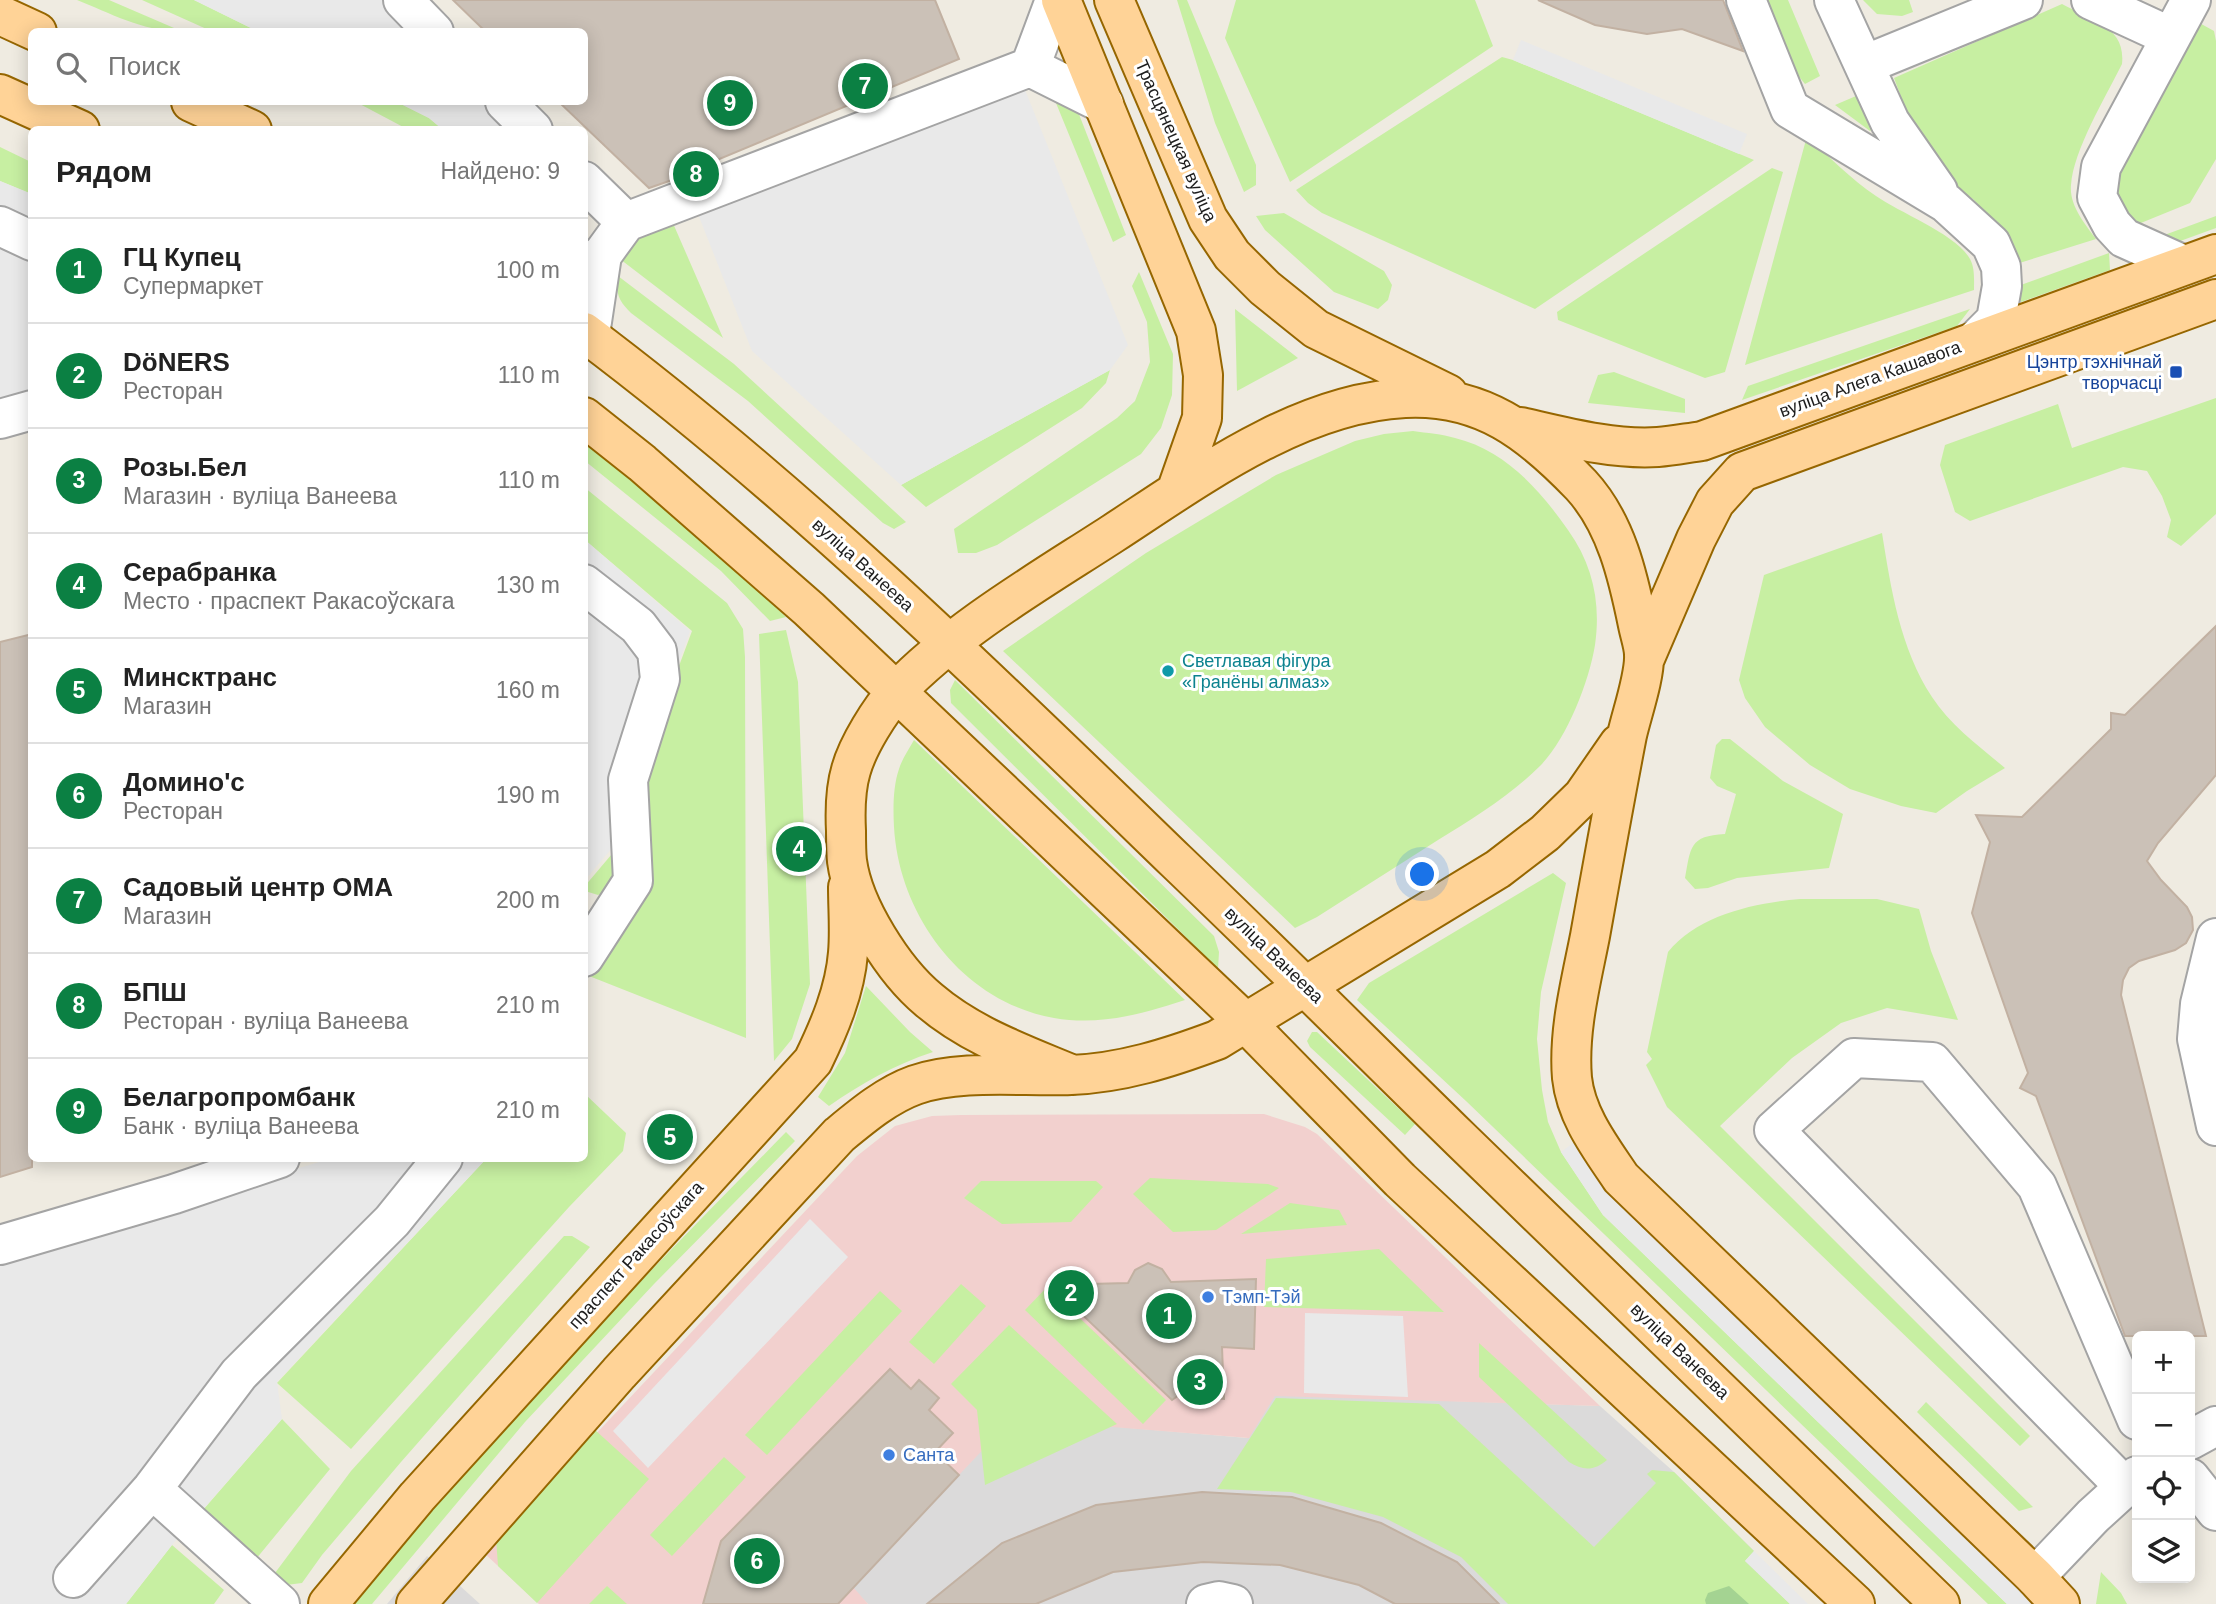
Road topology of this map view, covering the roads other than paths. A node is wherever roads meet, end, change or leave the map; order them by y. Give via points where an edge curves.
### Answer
1 (403, 0) edge
2 (1055, 0) edge
3 (1061, 0) edge
4 (1114, 0) edge
5 (1746, 0) edge
6 (1835, 0) edge
7 (2024, 0) edge
8 (2091, 0) edge
9 (2191, 0) edge
10 (0, 15) edge
11 (28, 28) edge
12 (431, 28) edge
13 (2169, 36) junction
14 (1864, 65) junction
15 (1030, 68) junction
16 (0, 94) edge
17 (1104, 104) junction
18 (198, 105) edge
19 (508, 105) edge
20 (71, 126) edge
21 (243, 126) edge
22 (529, 126) edge
23 (588, 185) edge
24 (1946, 203) junction
25 (626, 222) junction
26 (0, 226) edge
27 (28, 239) edge
28 (2200, 259) edge
29 (593, 260) edge
30 (2216, 299) edge
31 (588, 322) edge
32 (588, 335) edge
33 (1976, 340) junction
34 (1465, 403) junction
35 (28, 411) edge
36 (0, 419) edge
37 (588, 420) edge
38 (1516, 426) junction
39 (1177, 492) junction
40 (588, 587) edge
41 (951, 644) junction
42 (1645, 658) junction
43 (896, 692) junction
44 (1629, 728) junction
45 (847, 865) junction
46 (597, 910) edge
47 (2216, 938) edge
48 (588, 943) edge
49 (1306, 986) junction
50 (1246, 1023) junction
51 (1073, 1075) junction
52 (2216, 1126) edge
53 (269, 1162) edge
54 (440, 1162) edge
55 (0, 1245) edge
56 (2132, 1408) edge
57 (2216, 1426) edge
58 (2195, 1437) edge
59 (2131, 1481) edge
60 (2195, 1484) edge
61 (152, 1489) junction
62 (2216, 1511) edge
63 (73, 1578) dead end
64 (2048, 1590) edge
65 (280, 1604) edge
66 (328, 1604) edge
67 (416, 1604) edge
68 (1206, 1604) edge
69 (1233, 1604) edge
70 (1855, 1604) edge
71 (1940, 1604) edge

1 - 12 lane
2 - 15 lane
3 - 17 main road
4 - 34 main road, Трасцянецкая вуліца via 1208,219 1232,255 1316,329
5 - 24 lane via 1790,108
6 - 14 lane
7 - 14 lane
8 - 13 lane
9 - 13 lane
10 - 11 main road
13 - 28 lane via 2101,167 2097,197 2124,237
14 - 24 lane via 1890,122
15 - 17 lane
15 - 25 lane
16 - 20 main road
17 - 39 main road via 1196,331 1203,375 1202,418
18 - 21 main road
19 - 22 lane
23 - 25 lane
24 - 33 lane via 1990,244 2001,267 1996,320
25 - 29 lane
26 - 27 lane
28 - 33 main road, вуліца Алега Кашавога
29 - 31 lane
30 - 42 main road via 1742,472 1715,502
32 - 41 main road, вуліца Ванеева via 762,474
33 - 38 main road, вуліца Алега Кашавога via 1702,441 1656,447 1620,445
34 - 38 main road, Трасцянецкая вуліца
34 - 39 main road, праспект Ракасоўскага via 1408,397 1319,414 1274,434
35 - 36 lane
37 - 43 main road via 774,578
38 - 42 main road via 1586,491 1612,531
39 - 41 main road, праспект Ракасоўскага
40 - 46 lane via 638,626 657,651 660,679 628,780 633,881
41 - 43 main road, праспект Ракасоўскага
41 - 49 main road, вуліца Ванеева
42 - 44 main road
43 - 45 main road, праспект Ракасоўскага via 873,724 851,769 845,804
43 - 50 main road
44 - 49 main road via 1583,796 1545,833 1498,869
44 - 64 main road via 1573,1024 1572,1082 1589,1131 1621,1178
45 - 51 main road via 867,920 891,959 925,997 963,1026
45 - 66 main road, праспект Ракасоўскага via 848,954 840,995 813,1061 417,1497
46 - 48 lane
47 - 52 lane via 2200,1004 2197,1039
49 - 50 main road
49 - 71 main road, вуліца Ванеева
50 - 51 main road via 1217,1040 1168,1058
50 - 70 main road via 1400,1180
51 - 67 main road via 952,1077 915,1085 876,1105 839,1135 619,1373
53 - 55 lane
54 - 61 lane via 392,1222 239,1374
56 - 59 lane via 2037,1186 1932,1062 1854,1058 1774,1130
57 - 58 lane
59 - 64 lane
60 - 62 lane
61 - 63 lane
61 - 65 lane
68 - 69 lane

